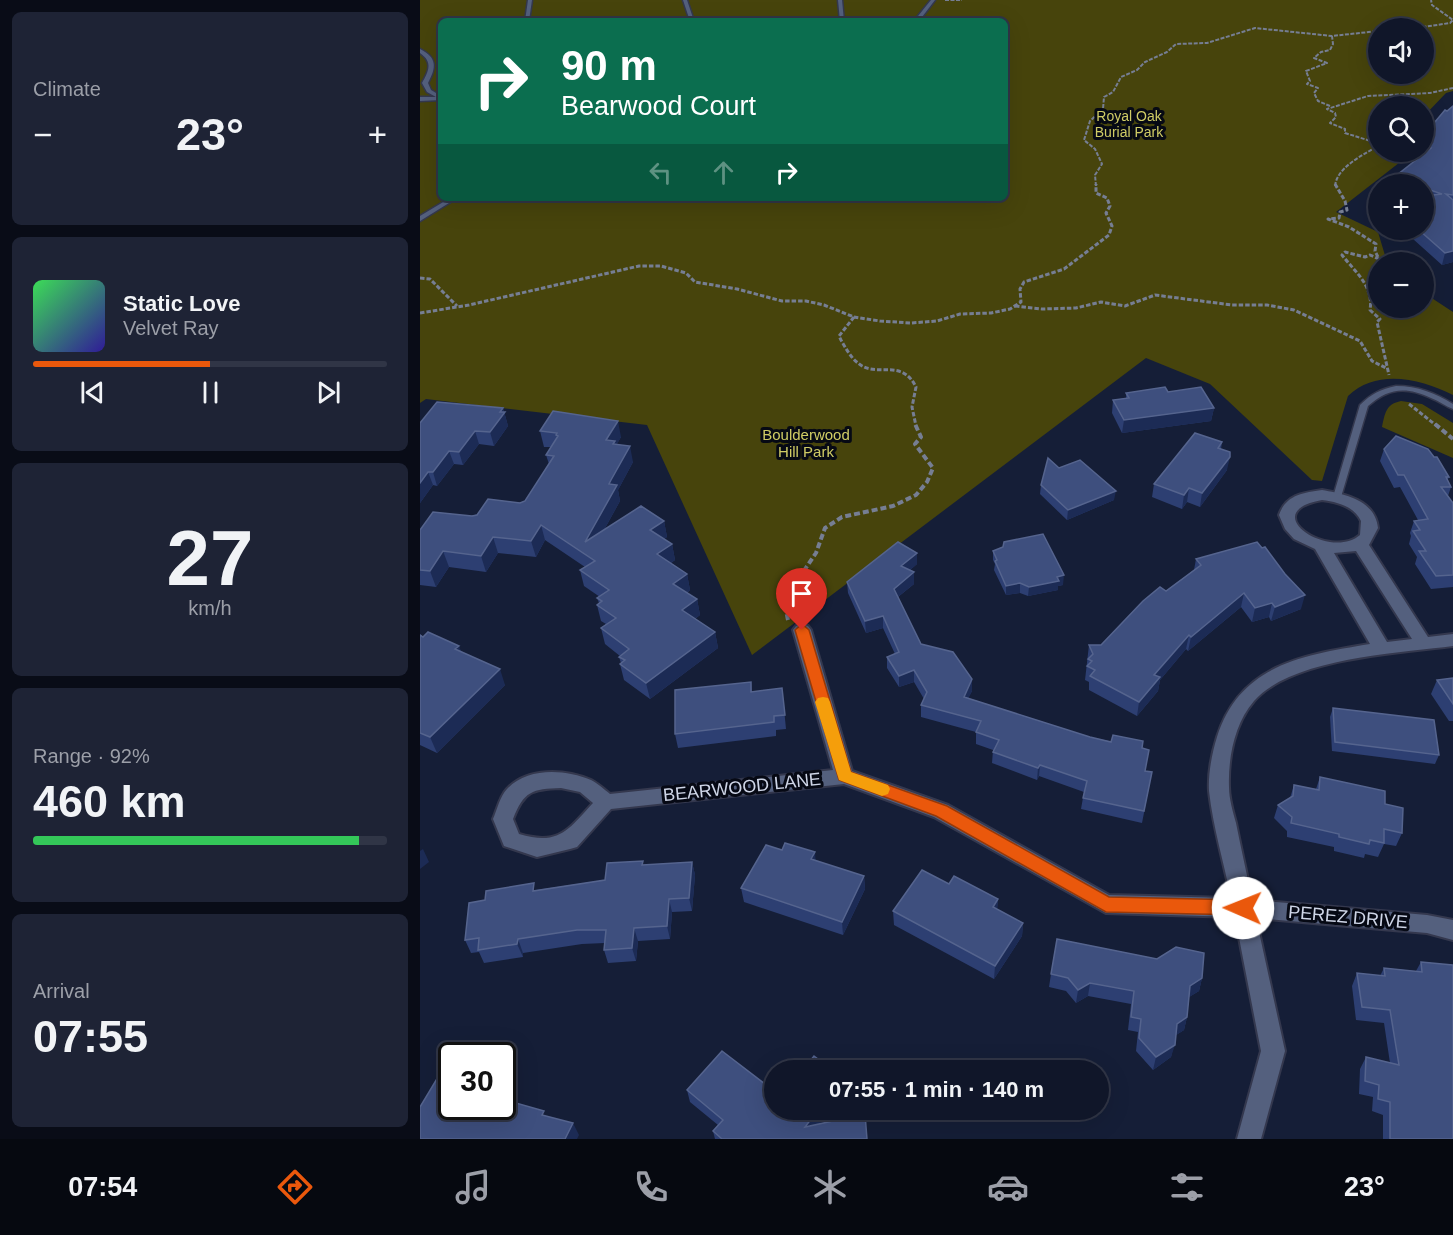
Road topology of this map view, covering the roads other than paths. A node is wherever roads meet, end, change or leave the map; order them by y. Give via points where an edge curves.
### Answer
1 (530, 0) edge
2 (685, 0) edge
3 (840, 0) edge
4 (933, 0) edge
5 (527, 18) edge
6 (691, 18) edge
7 (842, 18) edge
8 (918, 18) edge
9 (420, 51) edge
10 (423, 84) edge
11 (438, 97) edge
12 (420, 99) edge
13 (438, 99) edge
14 (449, 201) edge
15 (420, 219) edge
16 (1453, 407) edge
17 (1337, 497) junction
18 (1360, 544) junction
19 (1322, 547) junction
20 (802, 630) road end
21 (1453, 640) edge
22 (1424, 644) junction
23 (1382, 649) junction
24 (844, 776) junction
25 (606, 802) junction
26 (1243, 908) junction
27 (1453, 930) edge
28 (1250, 1139) edge

1 - 5 lane
2 - 6 lane
3 - 7 lane
4 - 8 lane
9 - 10 lane via 433,63
10 - 11 lane
12 - 13 lane
14 - 15 lane
16 - 17 lane via 1428,392 1411,388 1374,394 1364,405
17 - 18 street via 1351,502 1369,519 1368,537
17 - 19 street via 1308,495 1289,507 1286,515 1296,534
18 - 19 street via 1343,549
18 - 22 street
19 - 23 street
20 - 24 street
21 - 22 street
22 - 23 street
23 - 26 street via 1312,662 1270,678 1248,694 1228,729 1220,757 1219,790
24 - 25 street, BEARWOOD LANE
24 - 26 street, BEARWOOD LANE via 941,811 1106,904
25 - 25 street via 585,786 561,780 533,781 513,795 503,819 511,840 537,848 570,841
26 - 27 street, PEREZ DRIVE via 1427,924
26 - 28 street via 1273,1051

